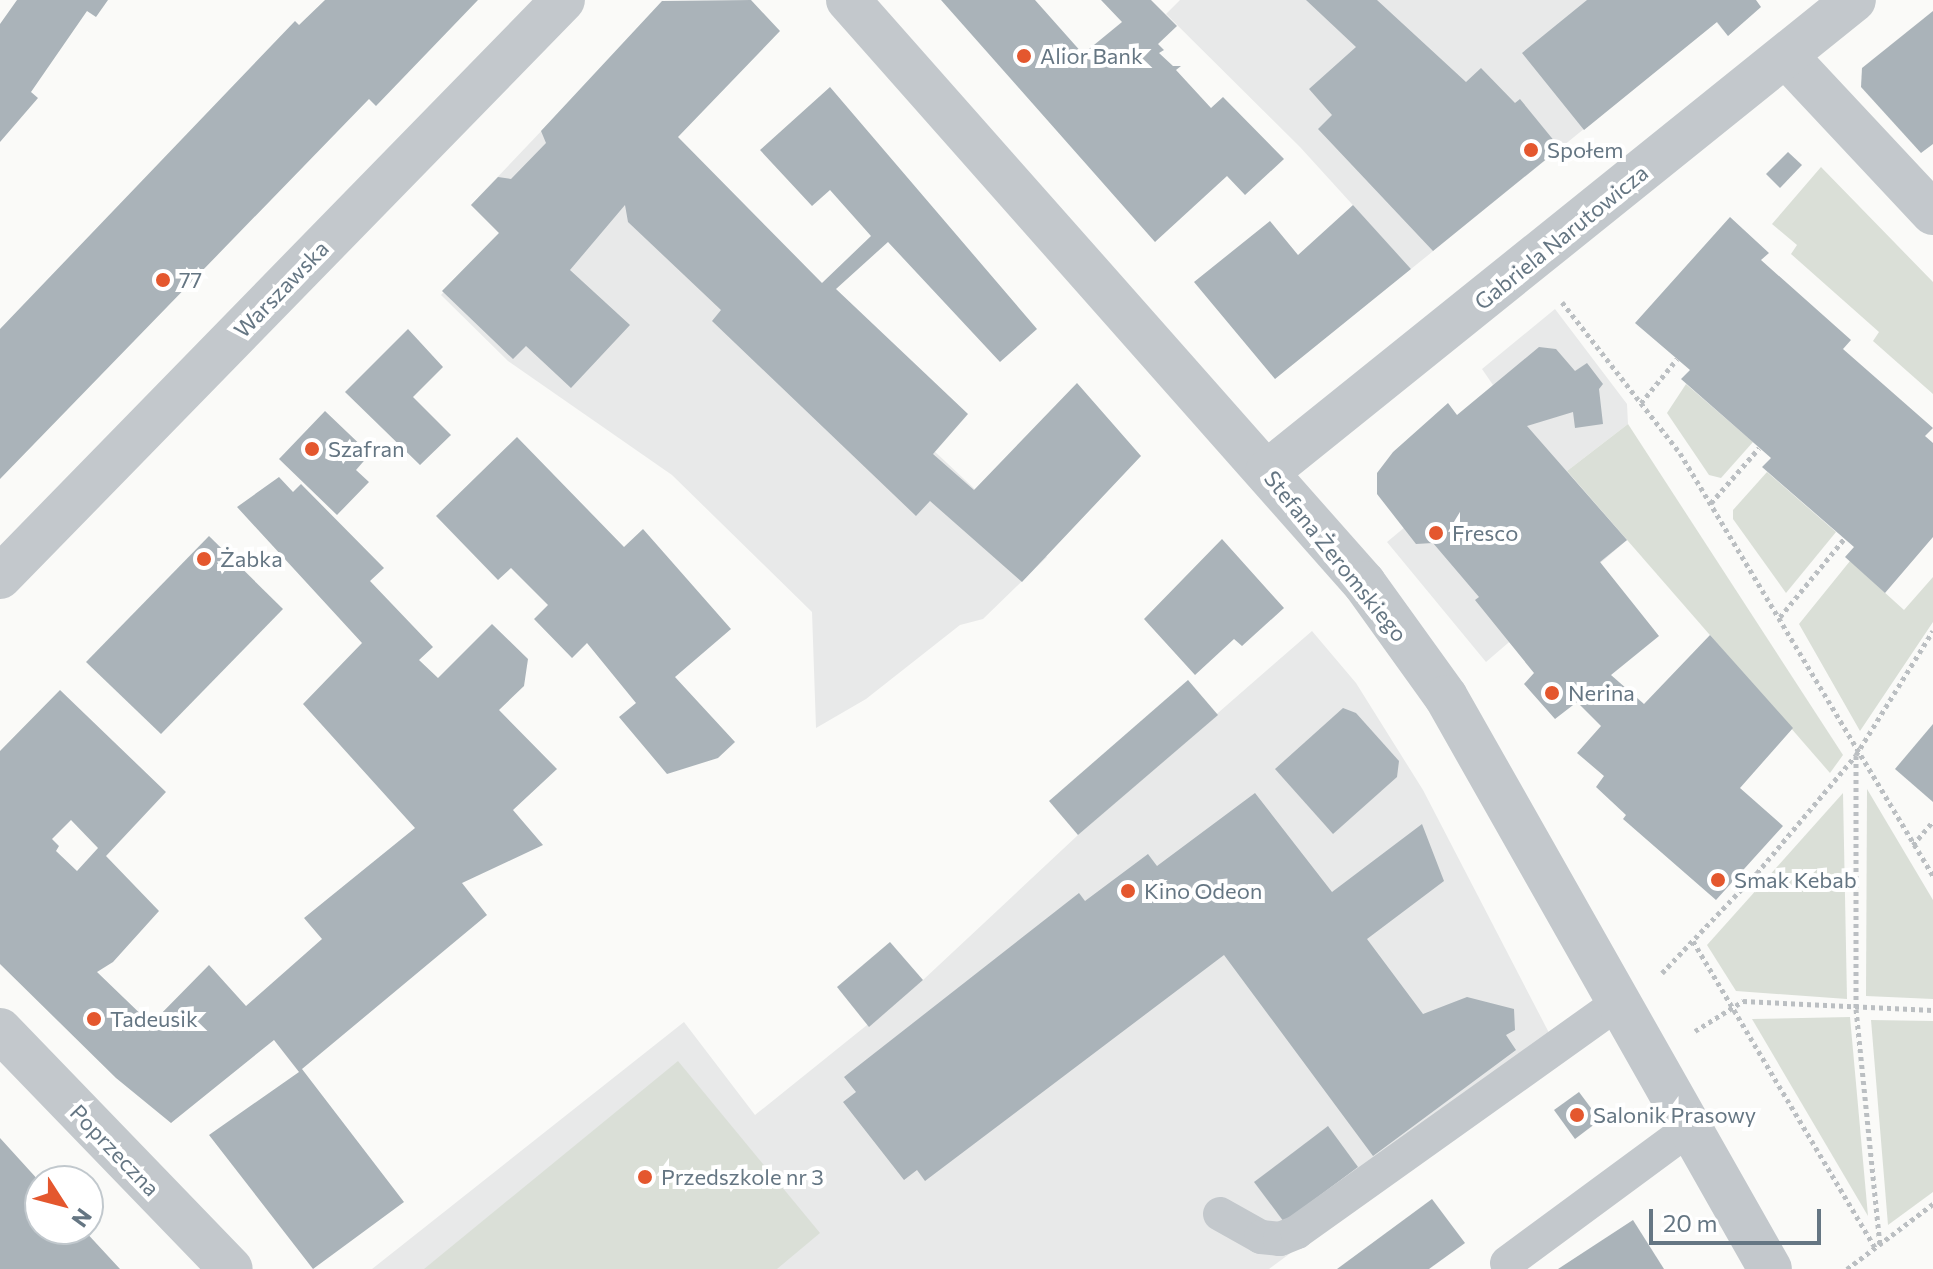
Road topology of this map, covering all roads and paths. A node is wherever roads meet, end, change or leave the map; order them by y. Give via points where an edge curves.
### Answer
1 (563, 0) edge
2 (848, 0) edge
3 (1854, 0) edge
4 (1786, 56) junction
5 (1933, 213) edge
6 (1554, 292) dead end
7 (1677, 359) dead end
8 (1641, 403) junction
9 (1759, 448) dead end
10 (1267, 472) junction
11 (1711, 503) junction
12 (1844, 539) dead end
13 (0, 577) edge
14 (1780, 617) junction
15 (1933, 631) edge
16 (1856, 755) junction
17 (1933, 821) edge
18 (1913, 845) junction
19 (1933, 876) edge
20 (1693, 941) junction
21 (1635, 994) junction
22 (1731, 1007) junction
23 (1856, 1009) junction
24 (1933, 1010) edge
25 (0, 1030) edge
26 (1685, 1038) dead end
27 (1689, 1129) junction
28 (1933, 1204) edge
29 (1220, 1214) dead end
30 (1878, 1246) junction
31 (1507, 1263) dead end
32 (231, 1269) edge
33 (1770, 1269) edge
34 (1847, 1269) edge

1 - 13 street, Warszawska
2 - 10 street, Stefana Żeromskiego
3 - 4 street, Gabriela Narutowicza
4 - 5 street
4 - 10 street, Gabriela Narutowicza
6 - 8 path
7 - 8 path
8 - 11 path
9 - 11 path
10 - 21 street, Stefana Żeromskiego via 1364,583 1446,697
11 - 14 path
12 - 14 path
14 - 16 path
15 - 16 path
16 - 18 path
16 - 20 path
16 - 23 path
17 - 18 path
18 - 19 path
20 - 21 path
20 - 22 path
21 - 27 street, Stefana Żeromskiego
21 - 29 lane via 1297,1232 1280,1239 1261,1237
22 - 23 path via 1743,1001
22 - 26 path
22 - 30 path
23 - 24 path
23 - 30 path
25 - 32 street, Poprzeczna
27 - 31 lane
27 - 33 street, Stefana Żeromskiego
28 - 30 path
30 - 34 path

